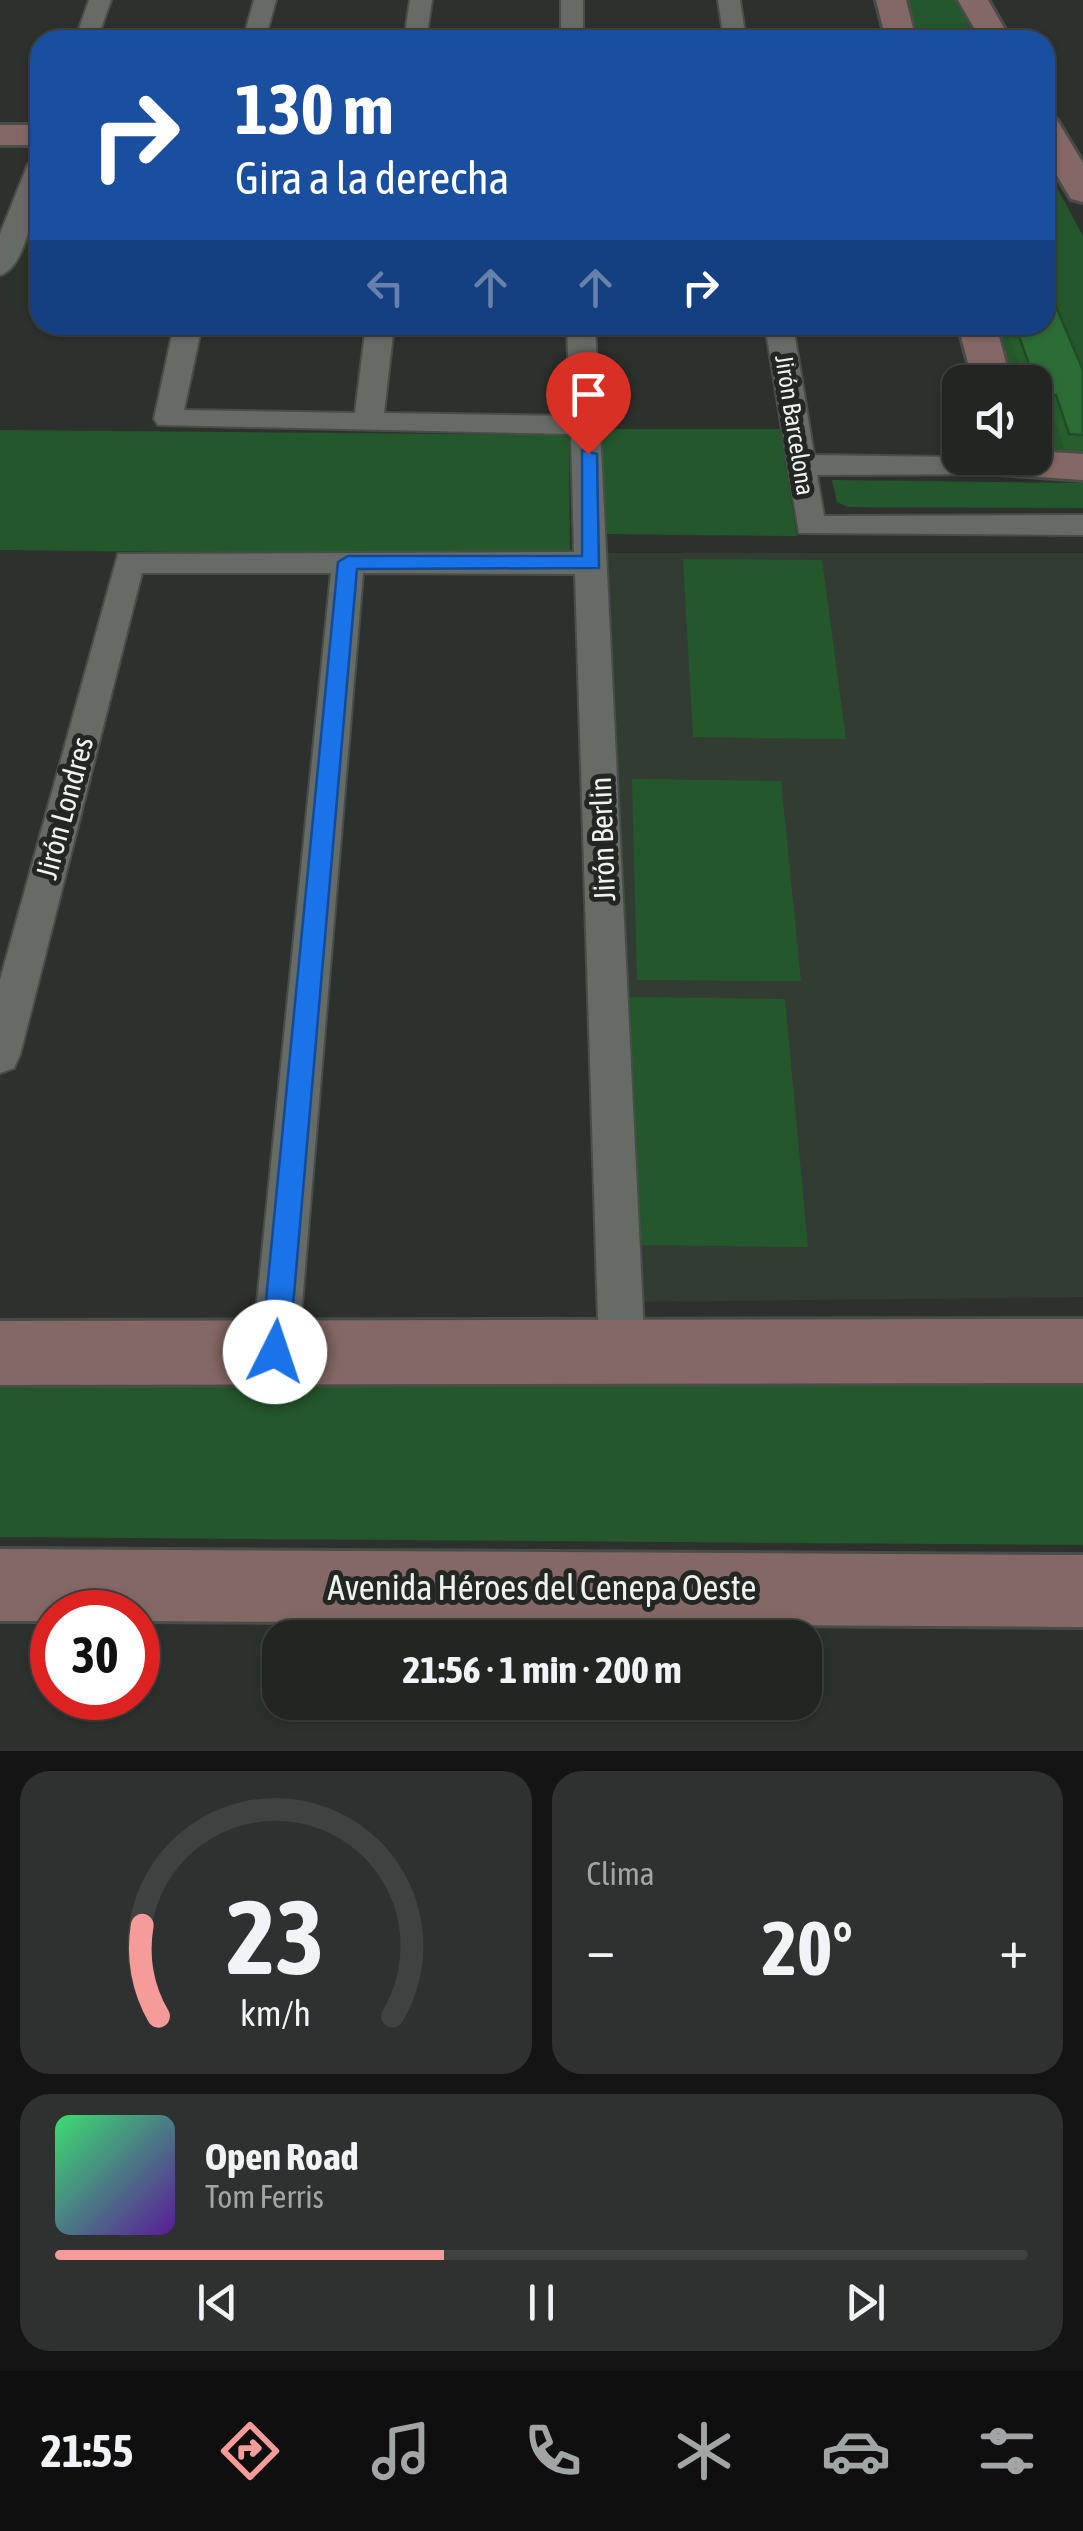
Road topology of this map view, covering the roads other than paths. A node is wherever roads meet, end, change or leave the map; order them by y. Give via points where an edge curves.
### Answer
1 (100, 0) edge
2 (265, 0) edge
3 (421, 0) edge
4 (572, 0) edge
5 (728, 0) edge
6 (891, 0) edge
7 (974, 0) edge
8 (90, 30) edge
9 (257, 30) edge
10 (416, 30) edge
11 (572, 30) edge
12 (733, 30) edge
13 (898, 30) edge
14 (990, 30) edge
15 (0, 135) edge
16 (30, 135) edge
17 (1062, 135) edge
18 (30, 190) edge
19 (1083, 192) edge
20 (0, 267) edge
21 (186, 335) edge
22 (379, 335) edge
23 (581, 335) edge
24 (781, 335) edge
25 (980, 335) edge
26 (988, 365) edge
27 (368, 422) junction
28 (586, 426) junction
29 (942, 462) edge
30 (1052, 464) edge
31 (801, 465) junction
32 (1083, 466) edge
33 (1083, 525) edge
34 (348, 562) junction
35 (592, 563) junction
36 (0, 1054) edge
37 (0, 1352) edge
38 (275, 1352) junction
39 (1083, 1352) edge
40 (622, 1353) junction
41 (0, 1584) edge
42 (1083, 1591) edge

1 - 8 street
2 - 9 street
3 - 10 street
4 - 11 street
5 - 12 street
6 - 13 main road
7 - 14 main road
15 - 16 main road
17 - 19 main road
18 - 20 street
21 - 27 street via 168,419
22 - 27 street
23 - 28 street, Jirón Berlin
24 - 31 street, Jirón Barcelona
25 - 26 main road
27 - 28 street
28 - 35 street, Jirón Berlin
29 - 31 street
30 - 32 main road
31 - 33 street, Jirón Barcelona via 810,526
34 - 35 street
34 - 36 street, Jirón Londres via 130,562
34 - 38 street
35 - 40 street, Jirón Berlin
37 - 38 main road
38 - 40 main road
39 - 40 main road
41 - 42 main road, Avenida Héroes del Cenepa Oeste

